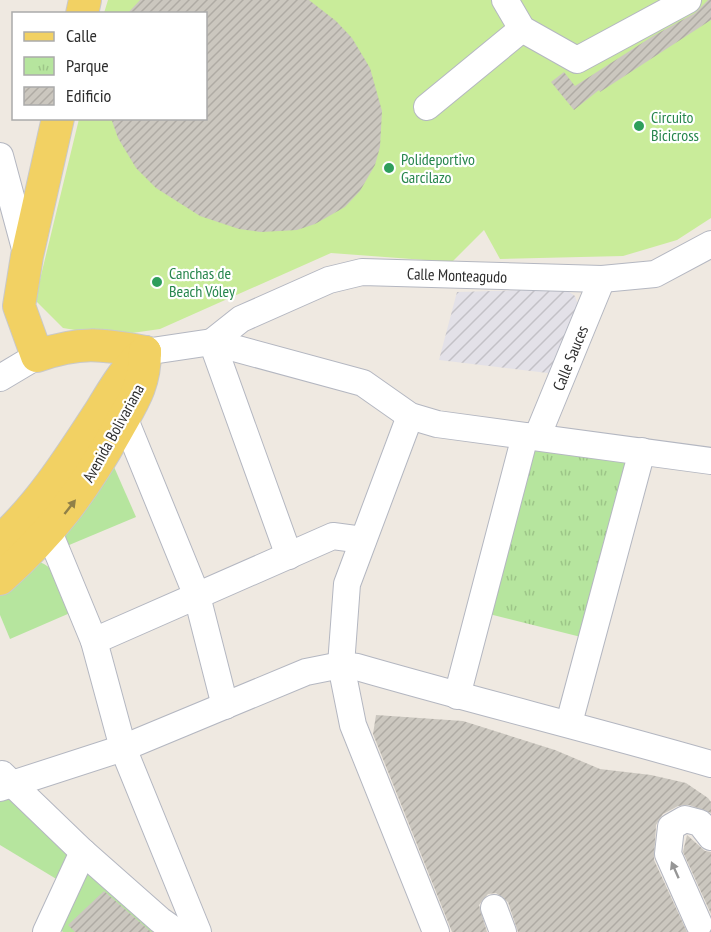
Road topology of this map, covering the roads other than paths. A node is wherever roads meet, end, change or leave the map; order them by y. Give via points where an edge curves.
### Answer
1 (505, 0) edge
2 (688, 0) edge
3 (522, 29) junction
4 (427, 107) dead end
5 (58, 120) edge
6 (0, 156) edge
7 (711, 244) edge
8 (27, 256) junction
9 (602, 279) junction
10 (212, 342) junction
11 (145, 352) junction
12 (37, 356) junction
13 (0, 378) edge
14 (112, 413) junction
15 (410, 416) junction
16 (531, 436) junction
17 (642, 451) junction
18 (711, 461) edge
19 (39, 523) junction
20 (363, 540) junction
21 (0, 541) edge
22 (289, 556) junction
23 (0, 579) edge
24 (197, 596) junction
25 (94, 641) junction
26 (341, 665) junction
27 (457, 696) junction
28 (225, 706) junction
29 (569, 723) junction
30 (123, 748) junction
31 (711, 764) edge
32 (4, 781) edge
33 (711, 837) edge
34 (83, 852) junction
35 (494, 908) dead end
36 (702, 925) edge
37 (49, 931) edge
38 (177, 932) edge
39 (198, 932) edge
40 (436, 932) edge
41 (503, 932) edge

1 - 3 street
2 - 3 street via 577,60
3 - 4 street
5 - 8 main road
6 - 8 street
7 - 9 street, Calle Monteagudo via 655,274
8 - 12 main road via 19,306
9 - 10 street, Calle Monteagudo via 362,272 329,280 241,319
9 - 16 street, Calle Sauces
10 - 11 street
10 - 15 street via 363,384
10 - 22 street
11 - 12 main road via 102,344 68,345
11 - 14 main road, Avenida Bolivariana via 140,391
12 - 13 street
14 - 19 main road, Avenida Bolivariana via 74,501
14 - 24 street
15 - 16 street via 437,424
15 - 20 street
16 - 17 street
16 - 27 street, Calle Sauces
17 - 18 street
17 - 29 street
19 - 21 main road, Avenida Bolivariana
19 - 23 main road, Avenida Bolivariana
19 - 25 street
20 - 22 street via 333,536
20 - 26 street via 347,584
22 - 24 street
24 - 25 street
24 - 28 street
25 - 30 street
26 - 27 street
26 - 28 street via 306,672
26 - 40 street via 353,725
27 - 29 street
28 - 30 street
29 - 31 street
30 - 32 street
30 - 39 street
32 - 34 street
36 -> 33 street via 668,854 671,827 685,819 700,823
34 - 37 street
34 - 38 street
35 - 41 street

